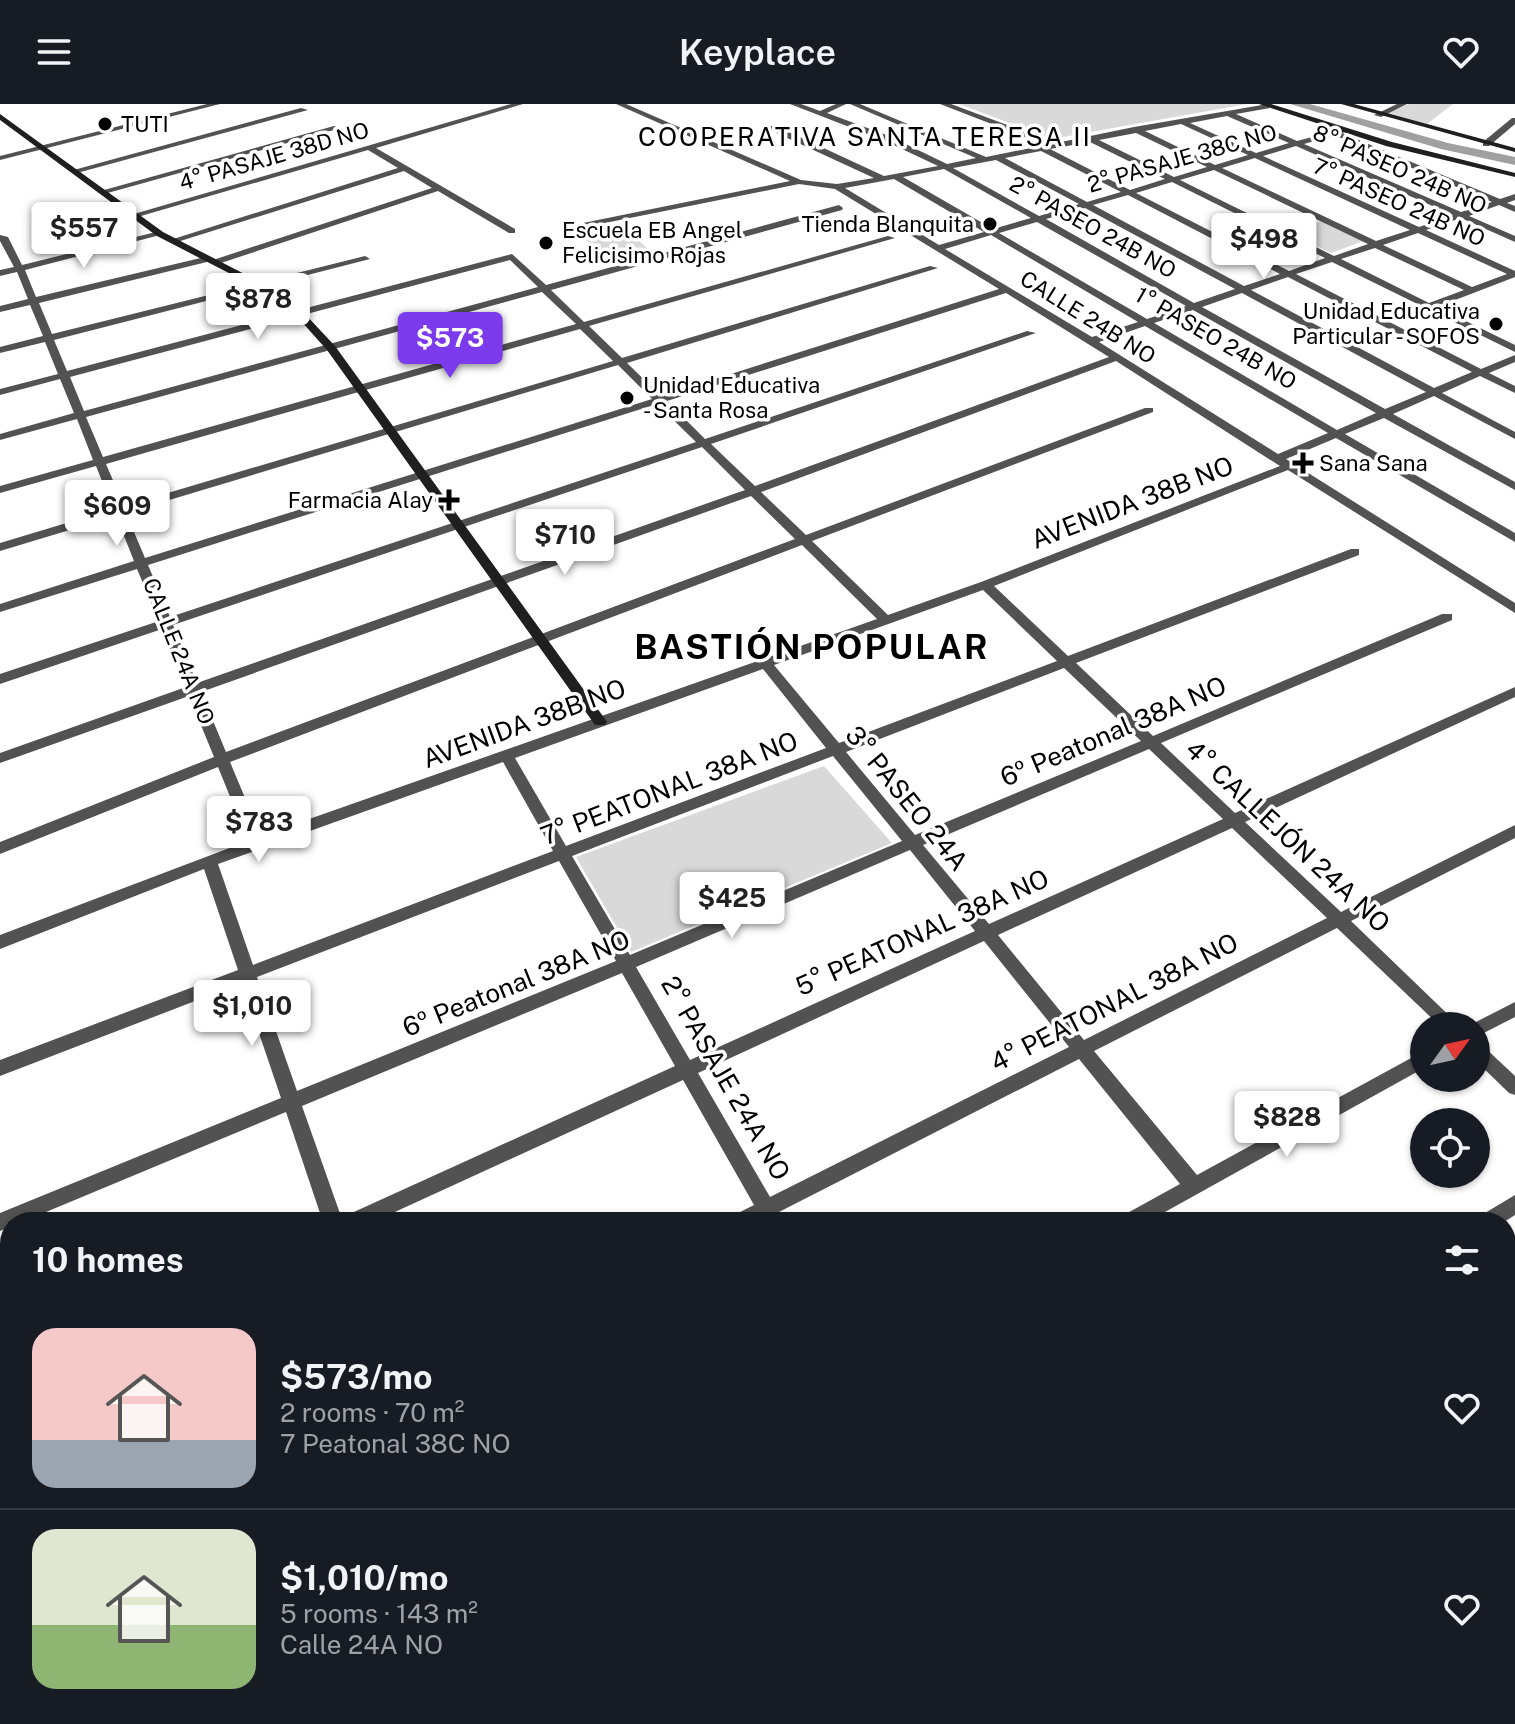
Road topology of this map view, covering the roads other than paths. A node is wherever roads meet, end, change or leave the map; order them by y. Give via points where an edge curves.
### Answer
1 (216, 104) edge
2 (519, 104) edge
3 (620, 104) edge
4 (794, 104) edge
5 (842, 104) edge
6 (854, 104) edge
7 (944, 104) edge
8 (1345, 104) edge
9 (1403, 104) edge
10 (1265, 105) edge
11 (304, 110) dead end
12 (1227, 113) junction
13 (819, 114) junction
14 (1378, 115) junction
15 (0, 116) edge
16 (1515, 120) edge
17 (1181, 122) junction
18 (337, 128) dead end
19 (773, 128) dead end
20 (1134, 129) junction
21 (1338, 131) junction
22 (1091, 139) junction
23 (1297, 143) junction
24 (1486, 144) junction
25 (1054, 146) junction
26 (43, 147) junction
27 (369, 147) junction
28 (1042, 148) junction
29 (1515, 150) edge
30 (1255, 156) junction
31 (997, 157) junction
32 (0, 158) edge
33 (985, 159) junction
34 (944, 166) junction
35 (405, 168) junction
36 (1213, 168) junction
37 (74, 171) junction
38 (1515, 175) edge
39 (895, 176) junction
40 (882, 178) junction
41 (1173, 179) junction
42 (799, 182) junction
43 (837, 187) junction
44 (440, 188) junction
45 (101, 192) junction
46 (1129, 192) junction
47 (1515, 197) edge
48 (1500, 202) junction
49 (1086, 205) junction
50 (839, 208) dead end
51 (1515, 209) edge
52 (1461, 215) junction
53 (131, 216) junction
54 (1038, 219) junction
55 (583, 226) dead end
56 (1417, 230) junction
57 (512, 231) dead end
58 (993, 232) junction
59 (2, 238) edge
60 (166, 238) junction
61 (891, 238) dead end
62 (1515, 239) edge
63 (1375, 245) junction
64 (938, 248) junction
65 (365, 259) dead end
66 (1333, 259) junction
67 (212, 261) junction
68 (933, 268) dead end
69 (20, 269) junction
70 (0, 273) edge
71 (1289, 274) junction
72 (1515, 274) edge
73 (264, 285) junction
74 (546, 288) junction
75 (1244, 289) junction
76 (1007, 290) junction
77 (1473, 291) junction
78 (33, 301) junction
79 (1194, 306) junction
80 (1430, 306) junction
81 (0, 309) edge
82 (301, 312) junction
83 (1148, 322) junction
84 (584, 325) junction
85 (1031, 333) dead end
86 (49, 338) junction
87 (1091, 341) junction
88 (331, 348) junction
89 (1515, 349) edge
90 (0, 350) edge
91 (1117, 357) junction
92 (1515, 358) edge
93 (620, 361) junction
94 (1481, 372) junction
95 (64, 375) junction
96 (360, 388) junction
97 (1515, 390) edge
98 (0, 392) edge
99 (1435, 393) junction
100 (659, 399) junction
101 (1149, 410) dead end
102 (81, 415) junction
103 (1387, 415) junction
104 (390, 430) junction
105 (1340, 434) junction
106 (1515, 436) edge
107 (0, 437) edge
108 (704, 443) junction
109 (100, 461) junction
110 (1283, 462) junction
111 (421, 474) junction
112 (1515, 487) edge
113 (0, 490) edge
114 (753, 491) junction
115 (121, 510) junction
116 (459, 525) junction
117 (1515, 538) edge
118 (804, 540) junction
119 (0, 547) edge
120 (1355, 552) dead end
121 (142, 562) junction
122 (499, 581) junction
123 (985, 585) junction
124 (1514, 607) edge
125 (0, 608) edge
126 (1447, 617) dead end
127 (886, 620) junction
128 (167, 623) junction
129 (541, 639) junction
130 (1066, 662) junction
131 (765, 663) junction
132 (0, 679) edge
133 (195, 689) junction
134 (1515, 692) edge
135 (600, 722) junction
136 (1150, 742) junction
137 (836, 750) junction
138 (506, 755) junction
139 (0, 758) edge
140 (223, 759) junction
141 (1234, 820) junction
142 (1515, 831) edge
143 (912, 842) junction
144 (257, 844) junction
145 (0, 848) edge
146 (563, 854) junction
147 (209, 861) junction
148 (1339, 920) junction
149 (986, 933) junction
150 (0, 942) edge
151 (626, 964) junction
152 (248, 974) junction
153 (1515, 1009) edge
154 (1436, 1012) edge
155 (1490, 1022) edge
156 (1081, 1050) junction
157 (1490, 1063) edge
158 (1410, 1067) edge
159 (0, 1068) edge
160 (687, 1069) junction
161 (1515, 1087) edge
162 (292, 1101) junction
163 (1194, 1186) junction
164 (24, 1212) edge
165 (330, 1212) edge
166 (374, 1212) edge
167 (768, 1212) edge
168 (776, 1212) edge
169 (1147, 1212) edge

1 - 26 street
2 - 27 street, 4° PASAJE 38D NO
3 - 42 street, CALLE 24B NO
4 - 13 street, 2° PASEO 24B NO
5 - 13 street
6 - 33 street
7 - 25 street
8 - 14 main road
9 - 14 street
10 - 12 street
10 - 21 main road
11 - 37 street
12 - 17 street
12 - 23 street, 8° PASEO 24B NO
13 - 34 street, 2° PASEO 24B NO
14 - 24 main road
15 - 26 main road
16 - 24 street
17 - 20 street
17 - 30 street, 7° PASEO 24B NO
18 - 45 street
19 - 40 street
20 - 22 street
20 - 36 street
21 - 23 street, 2° PASAJE 38C NO
21 - 38 main road
21 - 48 street
22 - 25 street
22 - 41 street
23 - 30 street, 2° PASAJE 38C NO
23 - 52 street, 8° PASEO 24B NO
24 - 29 main road
25 - 28 street
26 - 32 street
26 - 37 main road
27 - 35 street
27 - 53 street, 4° PASAJE 38D NO
28 - 31 street
28 - 46 street
30 - 36 street, 2° PASAJE 38C NO
30 - 56 street, 7° PASEO 24B NO
31 - 33 street
31 - 49 street
33 - 34 street
34 - 39 street
34 - 54 street, 2° PASEO 24B NO
35 - 44 street
35 - 60 street
36 - 41 street, 2° PASAJE 38C NO
36 - 63 street
37 - 45 main road
39 - 40 street
39 - 58 street, 1° PASEO 24B NO
40 - 43 street
41 - 46 street, 2° PASAJE 38C NO
41 - 66 street
42 - 43 street, CALLE 24B NO
42 - 55 street
43 - 64 street, CALLE 24B NO
44 - 57 street
44 - 67 street
45 - 53 main road
46 - 49 street, 2° PASAJE 38C NO
46 - 71 street
47 - 48 street
48 - 51 street
48 - 52 street
49 - 54 street, 2° PASAJE 38C NO
49 - 75 street
50 - 74 street
52 - 56 street
52 - 62 street, 8° PASEO 24B NO
53 - 60 main road
54 - 58 street, 2° PASAJE 38C NO
54 - 79 street, 2° PASEO 24B NO
56 - 63 street
56 - 72 street, 7° PASEO 24B NO
58 - 64 street, 2° PASAJE 38C NO
58 - 83 street, 1° PASEO 24B NO
59 - 69 street, CALLE 24A NO
60 - 67 main road
60 - 69 street
61 - 84 street
63 - 66 street
63 - 77 street
64 - 76 street, CALLE 24B NO
65 - 73 street
66 - 71 street
66 - 80 street
67 - 73 main road
67 - 78 street
68 - 93 street
69 - 70 street
69 - 78 street, CALLE 24A NO
71 - 75 street
71 - 94 street
72 - 77 street
73 - 82 main road
73 - 86 street
74 - 82 street via 516,258 508,257
74 - 84 street
74 - 88 street
75 - 79 street
75 - 99 street
76 - 87 street, CALLE 24B NO
76 - 100 street
77 - 80 street
78 - 81 street
78 - 86 street, CALLE 24A NO
79 - 83 street
79 - 103 street, 2° PASEO 24B NO
80 - 89 street
82 - 88 main road
82 - 95 street
83 - 87 street
83 - 105 street, 1° PASEO 24B NO
84 - 93 street
84 - 96 street
85 - 108 street
86 - 90 street
86 - 95 street, CALLE 24A NO
87 - 91 street, CALLE 24B NO
88 - 96 main road
88 - 102 street
91 - 110 street, CALLE 24B NO
91 - 114 street
92 - 94 street, AVENIDA 38B NO
93 - 100 street
93 - 104 street
94 - 97 street
94 - 99 street, AVENIDA 38B NO
95 - 98 street
95 - 102 street, CALLE 24A NO
96 - 104 main road
96 - 109 street
99 - 103 street, AVENIDA 38B NO
99 - 106 street
100 - 108 street
100 - 111 street
101 - 118 street
102 - 107 street
102 - 109 street, CALLE 24A NO
103 - 105 street, AVENIDA 38B NO
103 - 112 street, 2° PASEO 24B NO
104 - 111 main road
104 - 115 street
105 - 110 street, AVENIDA 38B NO
105 - 117 street, 1° PASEO 24B NO
108 - 114 street
108 - 116 street
109 - 113 street
109 - 115 street, CALLE 24A NO
110 - 123 street, AVENIDA 38B NO
110 - 124 street, CALLE 24B NO
111 - 116 main road
111 - 121 street
114 - 118 street
114 - 122 street
115 - 119 street
115 - 121 street, CALLE 24A NO
116 - 122 main road
116 - 128 street
118 - 127 street
118 - 129 street
120 - 130 street, 7° PEATONAL 38A NO
121 - 125 street
121 - 128 street, CALLE 24A NO
122 - 129 main road
122 - 133 street
123 - 127 street, AVENIDA 38B NO
123 - 130 street, 4° CALLEJÓN 24A NO
126 - 136 street, 6º Peatonal 38A NO
127 - 131 street, AVENIDA 38B NO
128 - 132 street
128 - 133 street, CALLE 24A NO
129 - 135 main road
129 - 140 street
130 - 136 street, 4° CALLEJÓN 24A NO
130 - 137 street, 7° PEATONAL 38A NO
131 - 135 street, AVENIDA 38B NO
131 - 137 street, 3° PASEO 24A
133 - 139 street
133 - 140 street, CALLE 24A NO
134 - 141 street, 5° PEATONAL 38A NO
135 - 138 street, AVENIDA 38B NO
136 - 141 street, 4° CALLEJÓN 24A NO
136 - 143 street, 6º Peatonal 38A NO
137 - 143 street, 3° PASEO 24A
137 - 146 street, 7° PEATONAL 38A NO
138 - 144 street, AVENIDA 38B NO
138 - 146 street, 2° PASAJE 24A NO
140 - 144 street, CALLE 24A NO
140 - 145 street
141 - 148 street, 4° CALLEJÓN 24A NO
141 - 149 street, 5° PEATONAL 38A NO
142 - 148 street, 4° PEATONAL 38A NO
143 - 149 street, 3° PASEO 24A
143 - 151 street, 6º Peatonal 38A NO
144 - 147 street, AVENIDA 38B NO
146 - 151 street, 2° PASAJE 24A NO
146 - 152 street, 7° PEATONAL 38A NO
147 - 150 street, AVENIDA 38B NO
147 - 152 street
148 - 154 street, 4° CALLEJÓN 24A NO
148 - 156 street, 4° PEATONAL 38A NO
149 - 156 street, 3° PASEO 24A
149 - 160 street, 5° PEATONAL 38A NO
151 - 160 street, 2° PASAJE 24A NO
151 - 162 street, 6º Peatonal 38A NO
152 - 159 street, 7° PEATONAL 38A NO
152 - 162 street
153 - 155 street
156 - 163 street, 3° PASEO 24A
156 - 168 street, 4° PEATONAL 38A NO
157 - 161 street
158 - 163 street
160 - 166 street, 5° PEATONAL 38A NO
160 - 167 street, 2° PASAJE 24A NO
162 - 164 street, 6º Peatonal 38A NO
162 - 165 street
163 - 169 street

